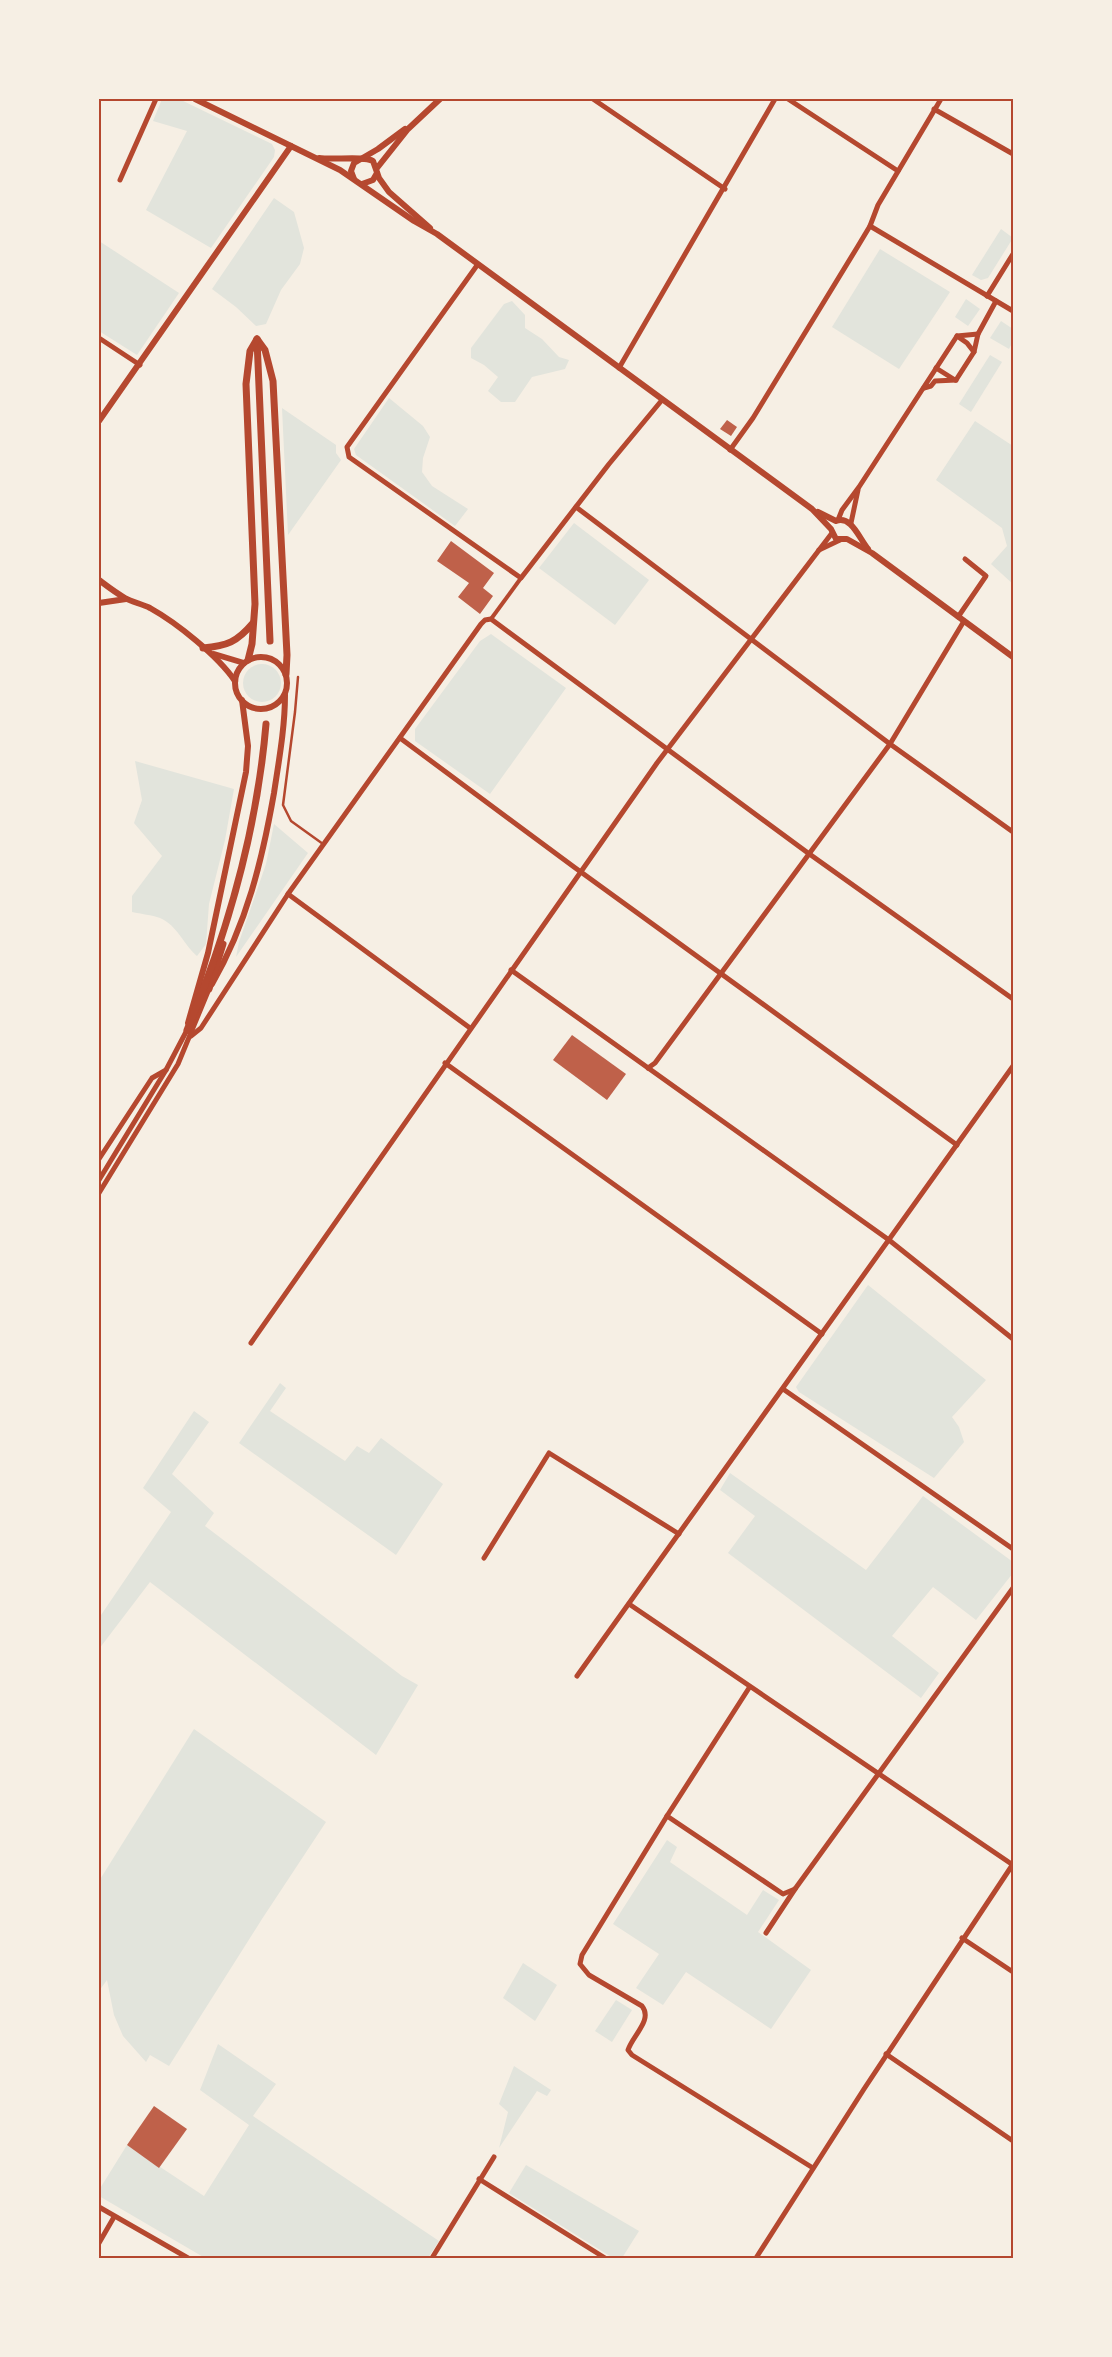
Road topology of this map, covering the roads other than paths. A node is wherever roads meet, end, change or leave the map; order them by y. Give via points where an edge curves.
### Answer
1 (156, 99) edge
2 (195, 99) edge
3 (440, 99) edge
4 (593, 99) edge
5 (775, 99) edge
6 (788, 99) edge
7 (941, 99) edge
8 (934, 109) junction
9 (413, 124) junction
10 (292, 146) junction
11 (1013, 154) edge
12 (311, 155) junction
13 (361, 158) junction
14 (377, 171) junction
15 (898, 171) junction
16 (354, 179) junction
17 (120, 180) dead end
18 (361, 184) junction
19 (725, 189) junction
20 (870, 226) junction
21 (437, 234) junction
22 (1013, 254) edge
23 (478, 264) junction
24 (987, 296) junction
25 (996, 301) junction
26 (1013, 311) edge
27 (978, 334) junction
28 (957, 336) junction
29 (99, 338) edge
30 (257, 338) junction
31 (974, 352) junction
32 (140, 365) junction
33 (619, 368) junction
34 (936, 368) junction
35 (956, 380) junction
36 (924, 388) junction
37 (662, 400) junction
38 (99, 421) edge
39 (730, 450) junction
40 (859, 487) junction
41 (576, 507) junction
42 (812, 509) junction
43 (837, 520) junction
44 (852, 526) junction
45 (831, 531) junction
46 (843, 540) junction
47 (816, 551) junction
48 (872, 553) junction
49 (965, 559) dead end
50 (521, 578) junction
51 (99, 580) edge
52 (126, 598) junction
53 (99, 603) edge
54 (491, 619) junction
55 (961, 619) junction
56 (253, 623) junction
57 (752, 638) junction
58 (270, 641) dead end
59 (203, 648) junction
60 (210, 652) junction
61 (1013, 657) edge
62 (246, 662) junction
63 (286, 674) junction
64 (298, 678) dead end
65 (235, 680) junction
66 (285, 695) junction
67 (242, 700) junction
68 (266, 724) dead end
69 (400, 738) junction
70 (890, 744) junction
71 (666, 750) junction
72 (1013, 832) edge
73 (323, 844) junction
74 (808, 853) junction
75 (580, 871) junction
76 (288, 894) junction
77 (227, 924) junction
78 (512, 970) junction
79 (720, 972) junction
80 (209, 989) junction
81 (1013, 999) edge
82 (470, 1028) junction
83 (189, 1033) junction
84 (445, 1063) junction
85 (1013, 1066) edge
86 (648, 1068) junction
87 (166, 1070) junction
88 (957, 1145) junction
89 (99, 1159) edge
90 (99, 1180) edge
91 (99, 1193) edge
92 (889, 1240) junction
93 (822, 1334) junction
94 (1013, 1339) edge
95 (250, 1343) dead end
96 (783, 1389) junction
97 (679, 1534) junction
98 (1013, 1549) edge
99 (484, 1558) dead end
100 (1013, 1588) edge
101 (629, 1604) junction
102 (577, 1676) dead end
103 (749, 1688) junction
104 (879, 1772) junction
105 (667, 1816) junction
106 (1013, 1865) edge
107 (795, 1889) junction
108 (766, 1933) dead end
109 (962, 1938) junction
110 (1013, 1972) edge
111 (886, 2054) junction
112 (1013, 2141) edge
113 (494, 2157) dead end
114 (813, 2168) junction
115 (479, 2179) junction
116 (99, 2207) edge
117 (114, 2217) junction
118 (99, 2243) edge
119 (188, 2258) edge
120 (432, 2258) edge
121 (605, 2258) edge
122 (756, 2258) edge

1 - 17 street
2 - 10 street
3 - 9 street
4 - 19 street
5 - 19 street
6 - 15 street
7 - 8 street
8 - 11 street
8 - 15 street
9 - 13 street
9 - 14 street
10 - 12 street
10 - 32 street
12 - 13 street via 335,159
12 - 16 street
13 - 14 street via 373,161
13 - 16 street via 352,166
14 - 18 street via 373,180
14 - 21 street via 388,192
15 - 20 street
16 - 18 street
18 - 21 street
19 - 33 street
20 - 24 street
20 - 39 street via 753,418
21 - 23 street
22 - 24 street
23 - 33 street
23 - 50 street via 347,446 349,457
24 - 25 street
25 - 26 street
25 - 27 street
27 - 28 street
27 - 31 street
28 - 31 street
28 - 34 street
29 - 32 street
30 - 56 main road via 250,351 246,384 255,604
30 - 58 main road
30 - 63 main road via 265,350 273,381
31 - 35 street
32 - 38 street
33 - 37 street
34 - 35 street
34 - 36 street
35 - 36 street via 936,381
36 - 40 street
37 - 39 street
37 - 41 street
39 - 42 street
40 - 43 street
40 - 44 street
41 - 50 street
41 - 57 street
42 - 43 street
42 - 45 street
43 - 44 street via 845,519
43 - 45 street
44 - 46 street
44 - 48 street
45 - 46 street
45 - 47 street
46 - 47 street
46 - 48 street
47 - 57 street
48 - 55 street
49 - 55 street via 986,576
50 - 54 street
51 - 52 street
52 - 53 street
52 - 59 street via 150,608
54 - 69 street via 481,624
54 - 71 street
55 - 61 street
55 - 70 street
56 - 59 main road via 235,641
56 - 62 main road via 252,644
57 - 70 street
57 - 71 street
59 - 60 street
60 - 62 street
60 - 65 street
62 - 63 street via 261,657 273,659
62 - 65 street
63 - 66 street
64 - 73 lane via 283,805 291,820
65 - 67 street via 236,691
66 - 67 street via 277,704 265,709 252,707
66 - 80 street via 276,777 258,876 243,922
67 - 83 street via 248,746 246,772 208,953 190,1013
68 - 77 main road via 259,790
69 - 73 street
69 - 75 street
70 - 72 street
70 - 74 street
71 - 74 street
71 - 75 street
73 - 76 street
74 - 79 street
74 - 81 street
75 - 78 street
75 - 79 street
76 - 82 street
76 - 83 street via 202,1028
77 - 80 main road
77 - 83 main road
78 - 82 street
78 - 86 street
79 - 86 street via 655,1063
79 - 88 street
80 - 83 street
82 - 84 street
83 - 87 street
83 - 91 street via 178,1064
84 - 93 street
84 - 95 street
85 - 88 street
86 - 92 street
87 - 89 street via 152,1078
87 - 90 street
88 - 92 street
92 - 93 street
92 - 94 street
93 - 96 street
96 - 97 street
96 - 98 street
97 - 99 street via 549,1452
97 - 101 street
100 - 104 street
101 - 102 street
101 - 103 street
103 - 104 street
103 - 105 street
104 - 106 street
104 - 107 street
105 - 107 street via 783,1894
105 - 114 street via 580,1964 589,1975 642,2006 646,2012 646,2018 628,2050 632,2055
106 - 109 street
107 - 108 street
109 - 110 street
109 - 111 street
111 - 112 street
111 - 114 street
113 - 115 street
114 - 122 street
115 - 120 street
115 - 121 street
116 - 117 street
117 - 118 street
117 - 119 street

